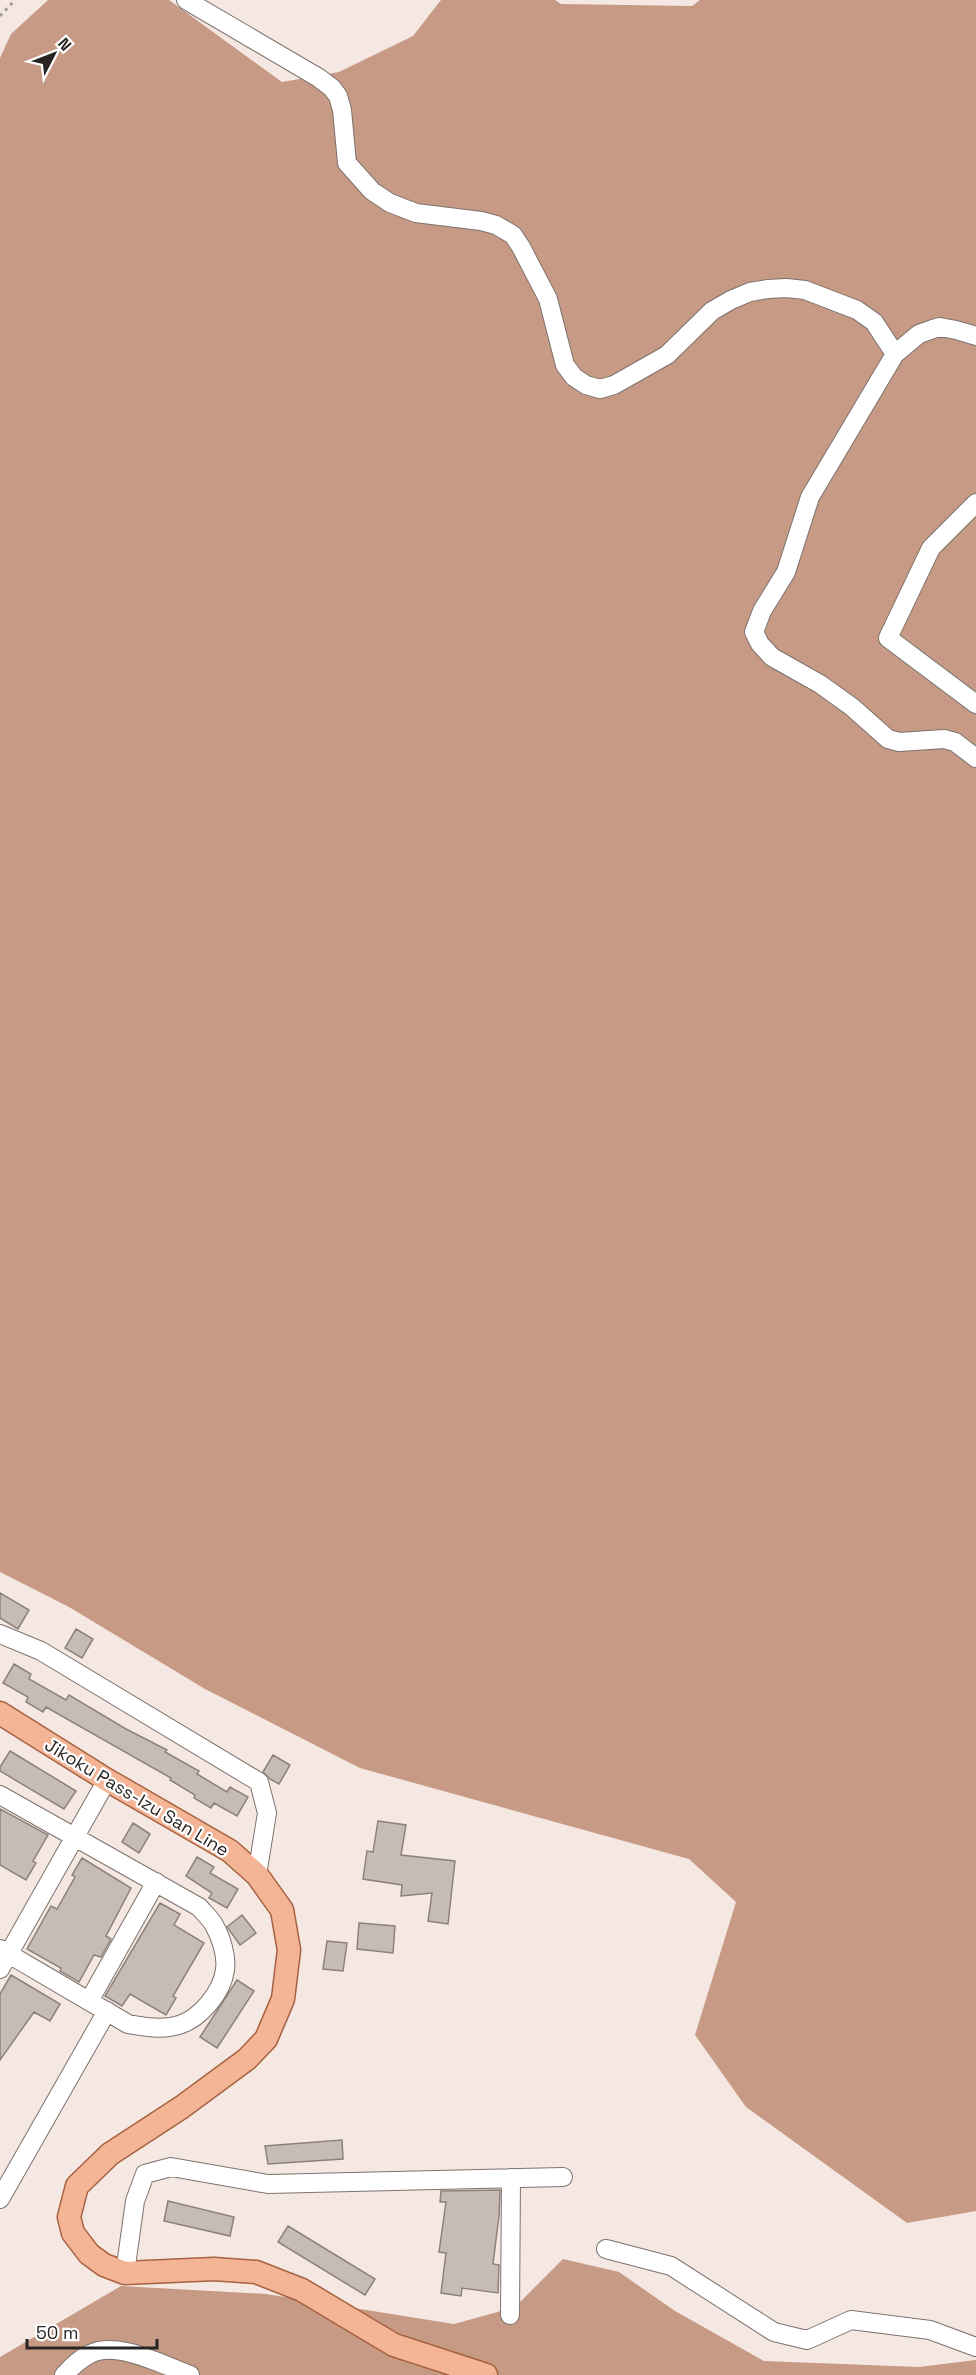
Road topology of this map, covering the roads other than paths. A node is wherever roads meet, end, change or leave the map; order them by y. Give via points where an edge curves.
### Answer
1 (186, 0) edge
2 (976, 336) edge
3 (895, 354) junction
4 (976, 503) edge
5 (976, 704) edge
6 (976, 758) edge
7 (0, 1634) edge
8 (0, 1713) edge
9 (107, 1780) junction
10 (0, 1795) edge
11 (76, 1838) junction
12 (257, 1875) junction
13 (156, 1882) junction
14 (3, 1957) edge
15 (89, 2001) junction
16 (107, 2011) junction
17 (563, 2177) dead end
18 (511, 2178) junction
19 (0, 2199) edge
20 (606, 2249) dead end
21 (124, 2273) junction
22 (510, 2315) dead end
23 (976, 2347) edge
24 (64, 2375) edge
25 (190, 2375) edge
26 (486, 2375) edge

1 - 3 street via 332,88 342,110 346,163 372,191 416,213 481,221 513,236 548,298 565,365 586,385 600,389 615,385 667,355 712,311 741,296 768,289 805,290 857,310 874,322
2 - 3 street via 940,327 919,334
3 - 6 street via 810,497 786,572 754,632 772,657 820,684 888,739 944,739 955,742
4 - 5 street via 931,548 888,638
7 - 12 street via 41,1651 259,1782 267,1813
8 - 9 main road, Jikoku Pass-Izu San Line
9 - 11 street
9 - 12 main road, Jikoku Pass-Izu San Line via 231,1851
10 - 11 street
11 - 13 street
11 - 14 street
12 - 21 main road, Jikoku Pass-Izu San Line via 282,1910 289,1950 283,1999 266,2039 247,2059 110,2154 77,2186 69,2217 73,2233 89,2254
13 - 15 street
13 - 16 street via 199,1907 214,1924 226,1969 220,1986 210,2002 180,2025 128,2024
14 - 15 street
15 - 16 street
16 - 19 street
17 - 18 street
18 - 21 street via 268,2184 171,2167 145,2174 135,2201
18 - 22 street
20 - 23 street via 671,2266 774,2332 807,2340 851,2320 930,2330
21 - 26 main road, Jikoku Pass-Izu San Line via 214,2269 256,2272 302,2290 394,2345
24 - 25 street via 92,2352 119,2349

